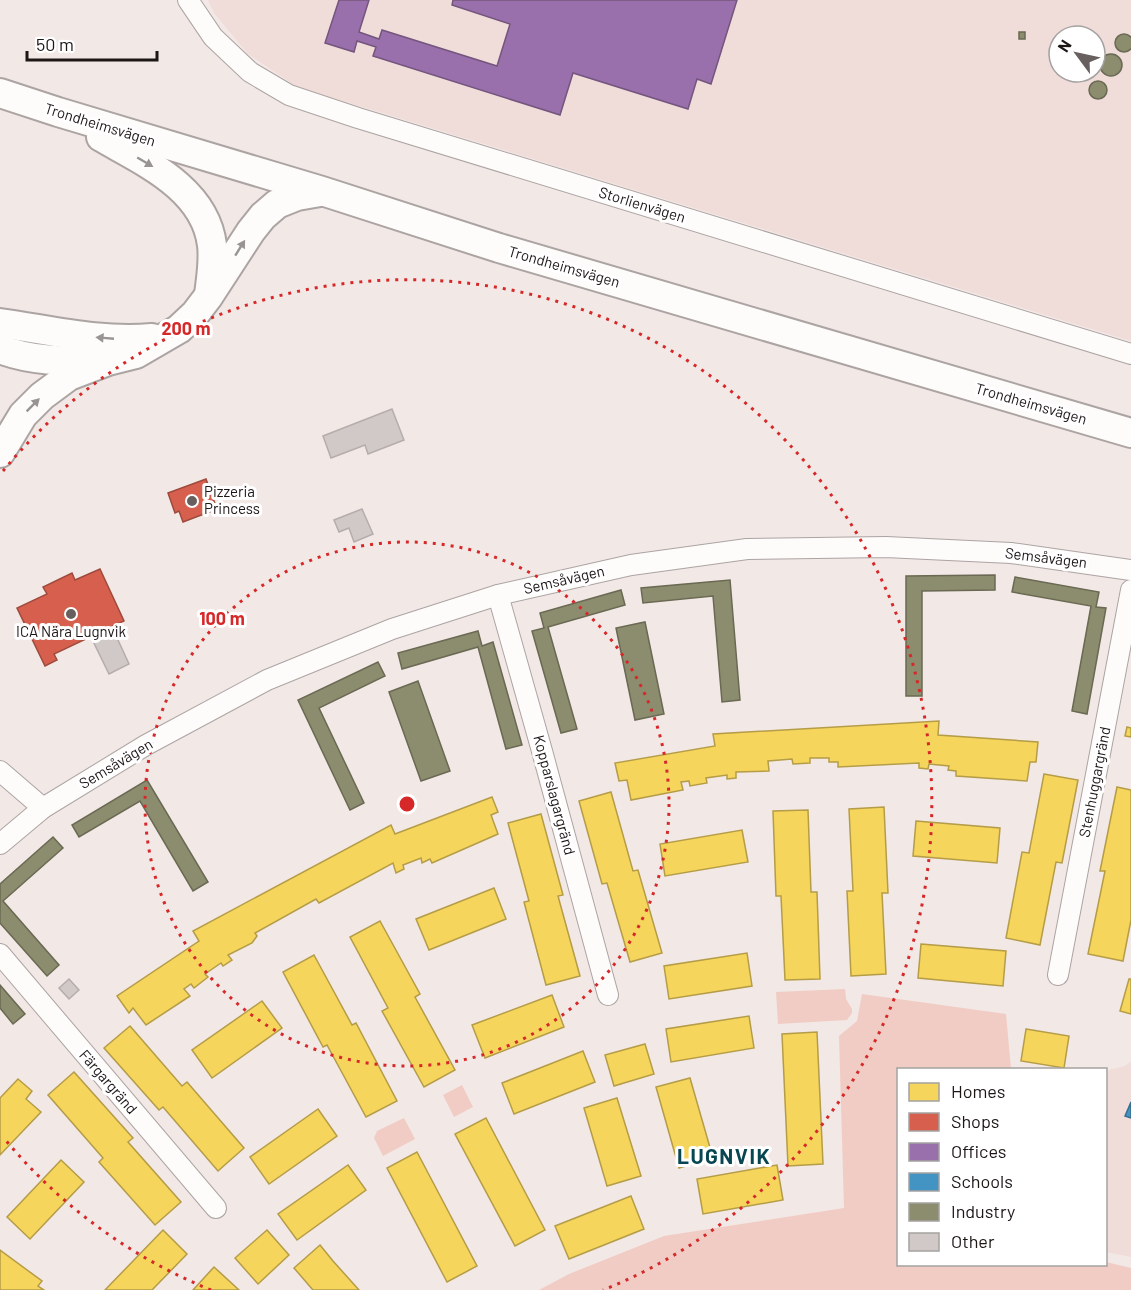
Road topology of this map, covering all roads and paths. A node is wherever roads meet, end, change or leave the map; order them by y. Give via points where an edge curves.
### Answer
1 (188, 0) edge
2 (0, 93) edge
3 (58, 112) junction
4 (322, 191) junction
5 (208, 297) junction
6 (0, 323) edge
7 (163, 337) junction
8 (0, 349) edge
9 (1131, 354) edge
10 (108, 361) junction
11 (1131, 433) edge
12 (0, 453) edge
13 (1131, 570) edge
14 (1131, 590) edge
15 (498, 595) junction
16 (0, 771) edge
17 (43, 808) junction
18 (0, 844) edge
19 (0, 954) edge
20 (1058, 975) dead end
21 (608, 995) dead end
22 (216, 1208) dead end

1 - 9 street, Storlienvägen via 213,37 250,72 289,94
2 - 3 main road, Trondheimsvägen
3 - 4 main road, Trondheimsvägen
3 -> 5 main road via 155,168 193,201 212,243
5 -> 4 main road via 263,216 277,204
4 - 11 main road, Trondheimsvägen via 499,248
5 - 7 main road via 179,329
7 -> 6 main road via 103,339
7 - 10 main road via 136,354
8 - 10 main road via 44,359
12 -> 10 main road via 23,415 42,396 69,376
13 - 15 street, Semsåvägen via 1011,553 886,547 747,549 631,565
14 - 20 street, Stenhuggargränd
15 - 17 street, Semsåvägen via 392,629 267,680 146,745
15 - 21 street, Kopparslagargränd
16 - 17 street
17 - 18 street, Semsåvägen
19 - 22 street, Färgargränd

